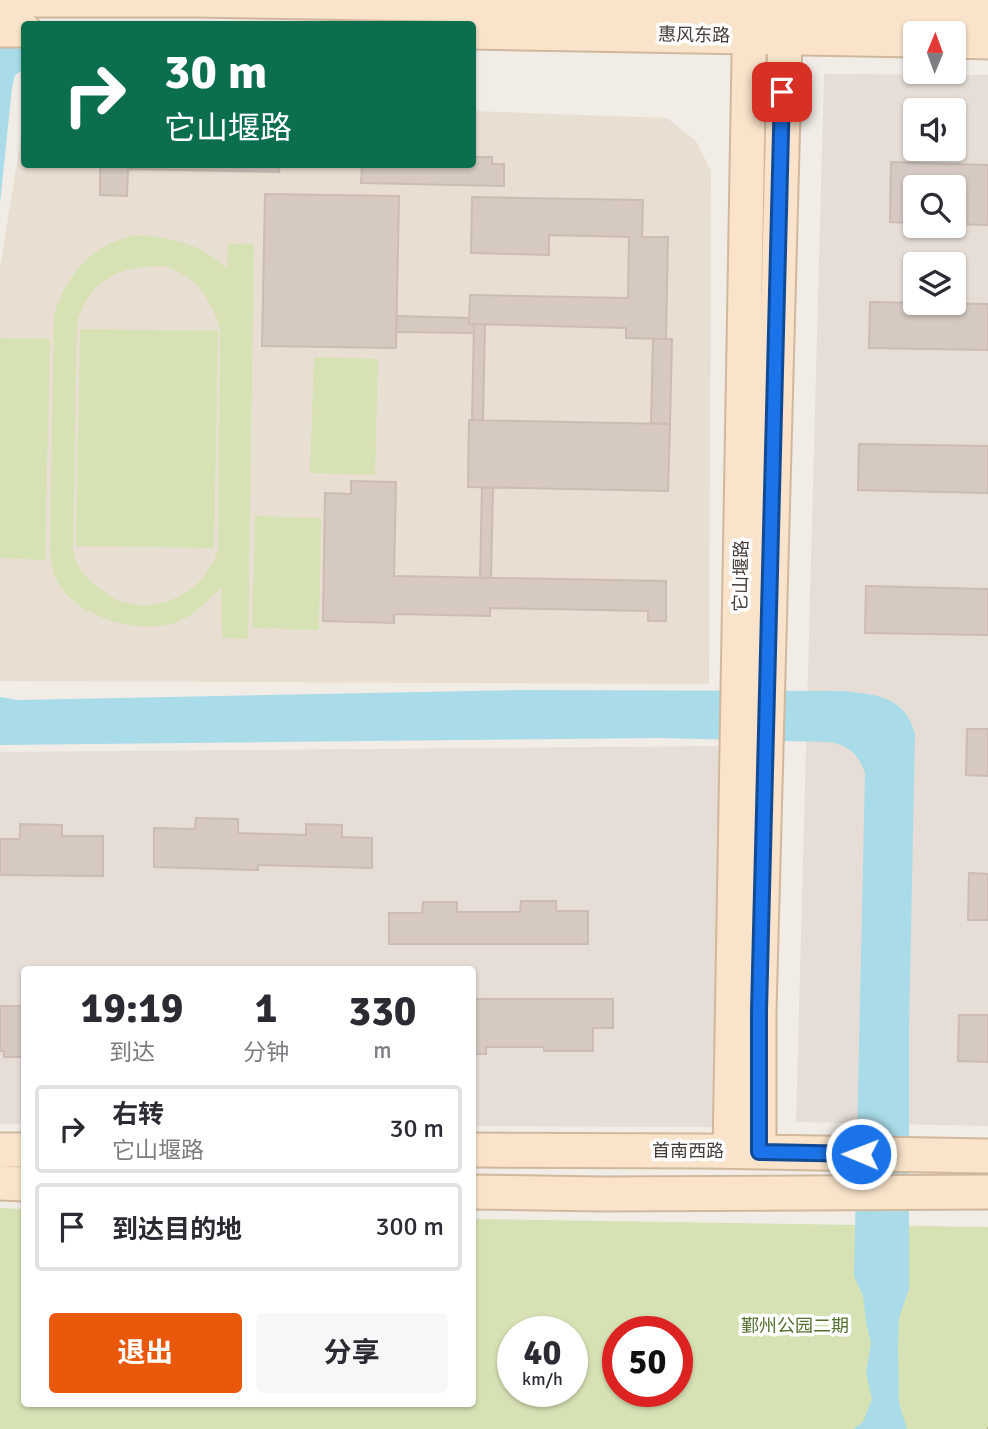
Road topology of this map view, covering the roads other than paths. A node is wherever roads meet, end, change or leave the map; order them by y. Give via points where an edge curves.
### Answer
1 (5, 0) edge
2 (44, 1) edge
3 (750, 15) edge
4 (785, 15) edge
5 (988, 15) edge
6 (0, 30) edge
7 (21, 30) edge
8 (476, 32) edge
9 (903, 38) edge
10 (966, 41) edge
11 (988, 42) edge
12 (0, 1150) edge
13 (21, 1150) edge
14 (476, 1150) edge
15 (745, 1152) junction
16 (988, 1156) edge
17 (0, 1183) edge
18 (21, 1184) edge
19 (476, 1192) edge
20 (988, 1192) edge

1 - 2 street
2 - 3 street
3 - 4 street, 惠风东路
3 - 8 street, 惠风东路
3 - 15 street, 它山堰路
4 - 5 street
4 - 9 street, 惠风东路
4 - 15 street, 它山堰路 via 759,1011
6 - 7 street
10 - 11 street
12 - 13 street
14 - 15 street, 首南西路
15 - 16 street, 首南西路
17 - 18 street
19 - 20 street

